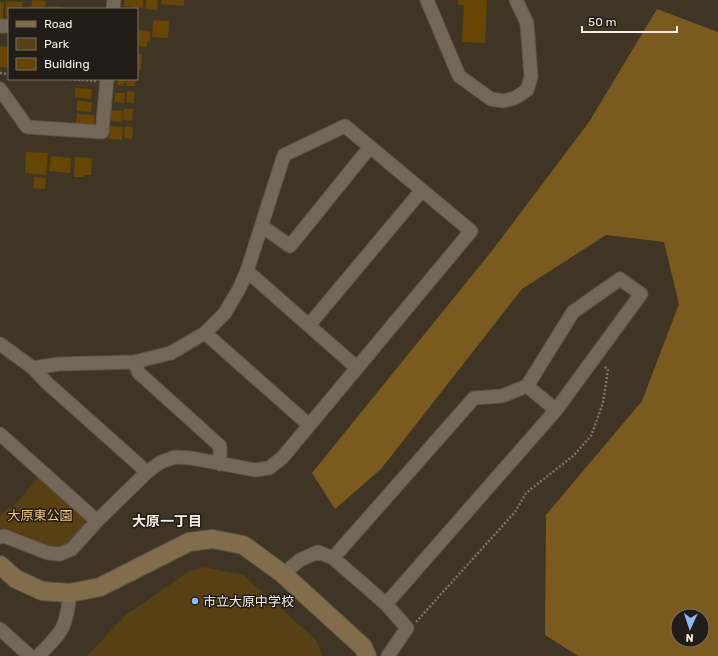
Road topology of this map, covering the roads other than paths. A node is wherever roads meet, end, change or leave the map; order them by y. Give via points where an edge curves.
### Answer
1 (427, 0) edge
2 (516, 0) edge
3 (106, 81) edge
4 (0, 89) edge
5 (370, 147) junction
6 (422, 190) junction
7 (263, 227) junction
8 (247, 271) junction
9 (309, 326) junction
10 (205, 333) junction
11 (0, 344) edge
12 (134, 362) junction
13 (356, 367) junction
14 (33, 368) junction
15 (528, 386) junction
16 (556, 410) junction
17 (309, 425) junction
18 (0, 434) edge
19 (220, 464) junction
20 (147, 472) junction
21 (97, 521) junction
22 (0, 536) edge
23 (333, 558) junction
24 (0, 565) edge
25 (283, 574) junction
26 (70, 593) junction
27 (386, 604) junction
28 (0, 629) edge
29 (30, 656) edge
30 (38, 656) edge
31 (367, 656) edge
32 (388, 656) edge

1 - 2 street via 459,76 491,99 503,101 515,98 527,90 531,77 527,23
3 - 4 street via 102,132 27,127
5 - 6 street
5 - 7 street via 290,246
5 - 7 street via 345,126 284,155
6 - 9 street
6 - 13 street via 471,232
7 - 8 street
8 - 9 street
8 - 10 street via 225,313
9 - 13 street
10 - 12 street via 171,354
10 - 17 street
11 - 14 street
12 - 14 street via 59,364
12 - 19 street via 139,373 220,446
13 - 17 street
14 - 20 street
15 - 16 street
15 - 16 street via 573,312 620,278 641,294
15 - 23 street via 502,396 474,398
16 - 27 street
17 - 19 street via 282,458 269,468 256,470
18 - 21 street
19 - 20 street via 175,457 161,462
20 - 21 street
21 - 22 street via 72,549 60,554 48,553
23 - 25 street via 318,552 300,560
23 - 27 street
24 - 26 street via 16,579 42,591
25 - 26 street via 243,544 213,539 189,542 100,586
25 - 31 street via 363,647
26 - 30 street via 68,616 61,633
27 - 32 street via 407,628
28 - 29 street

